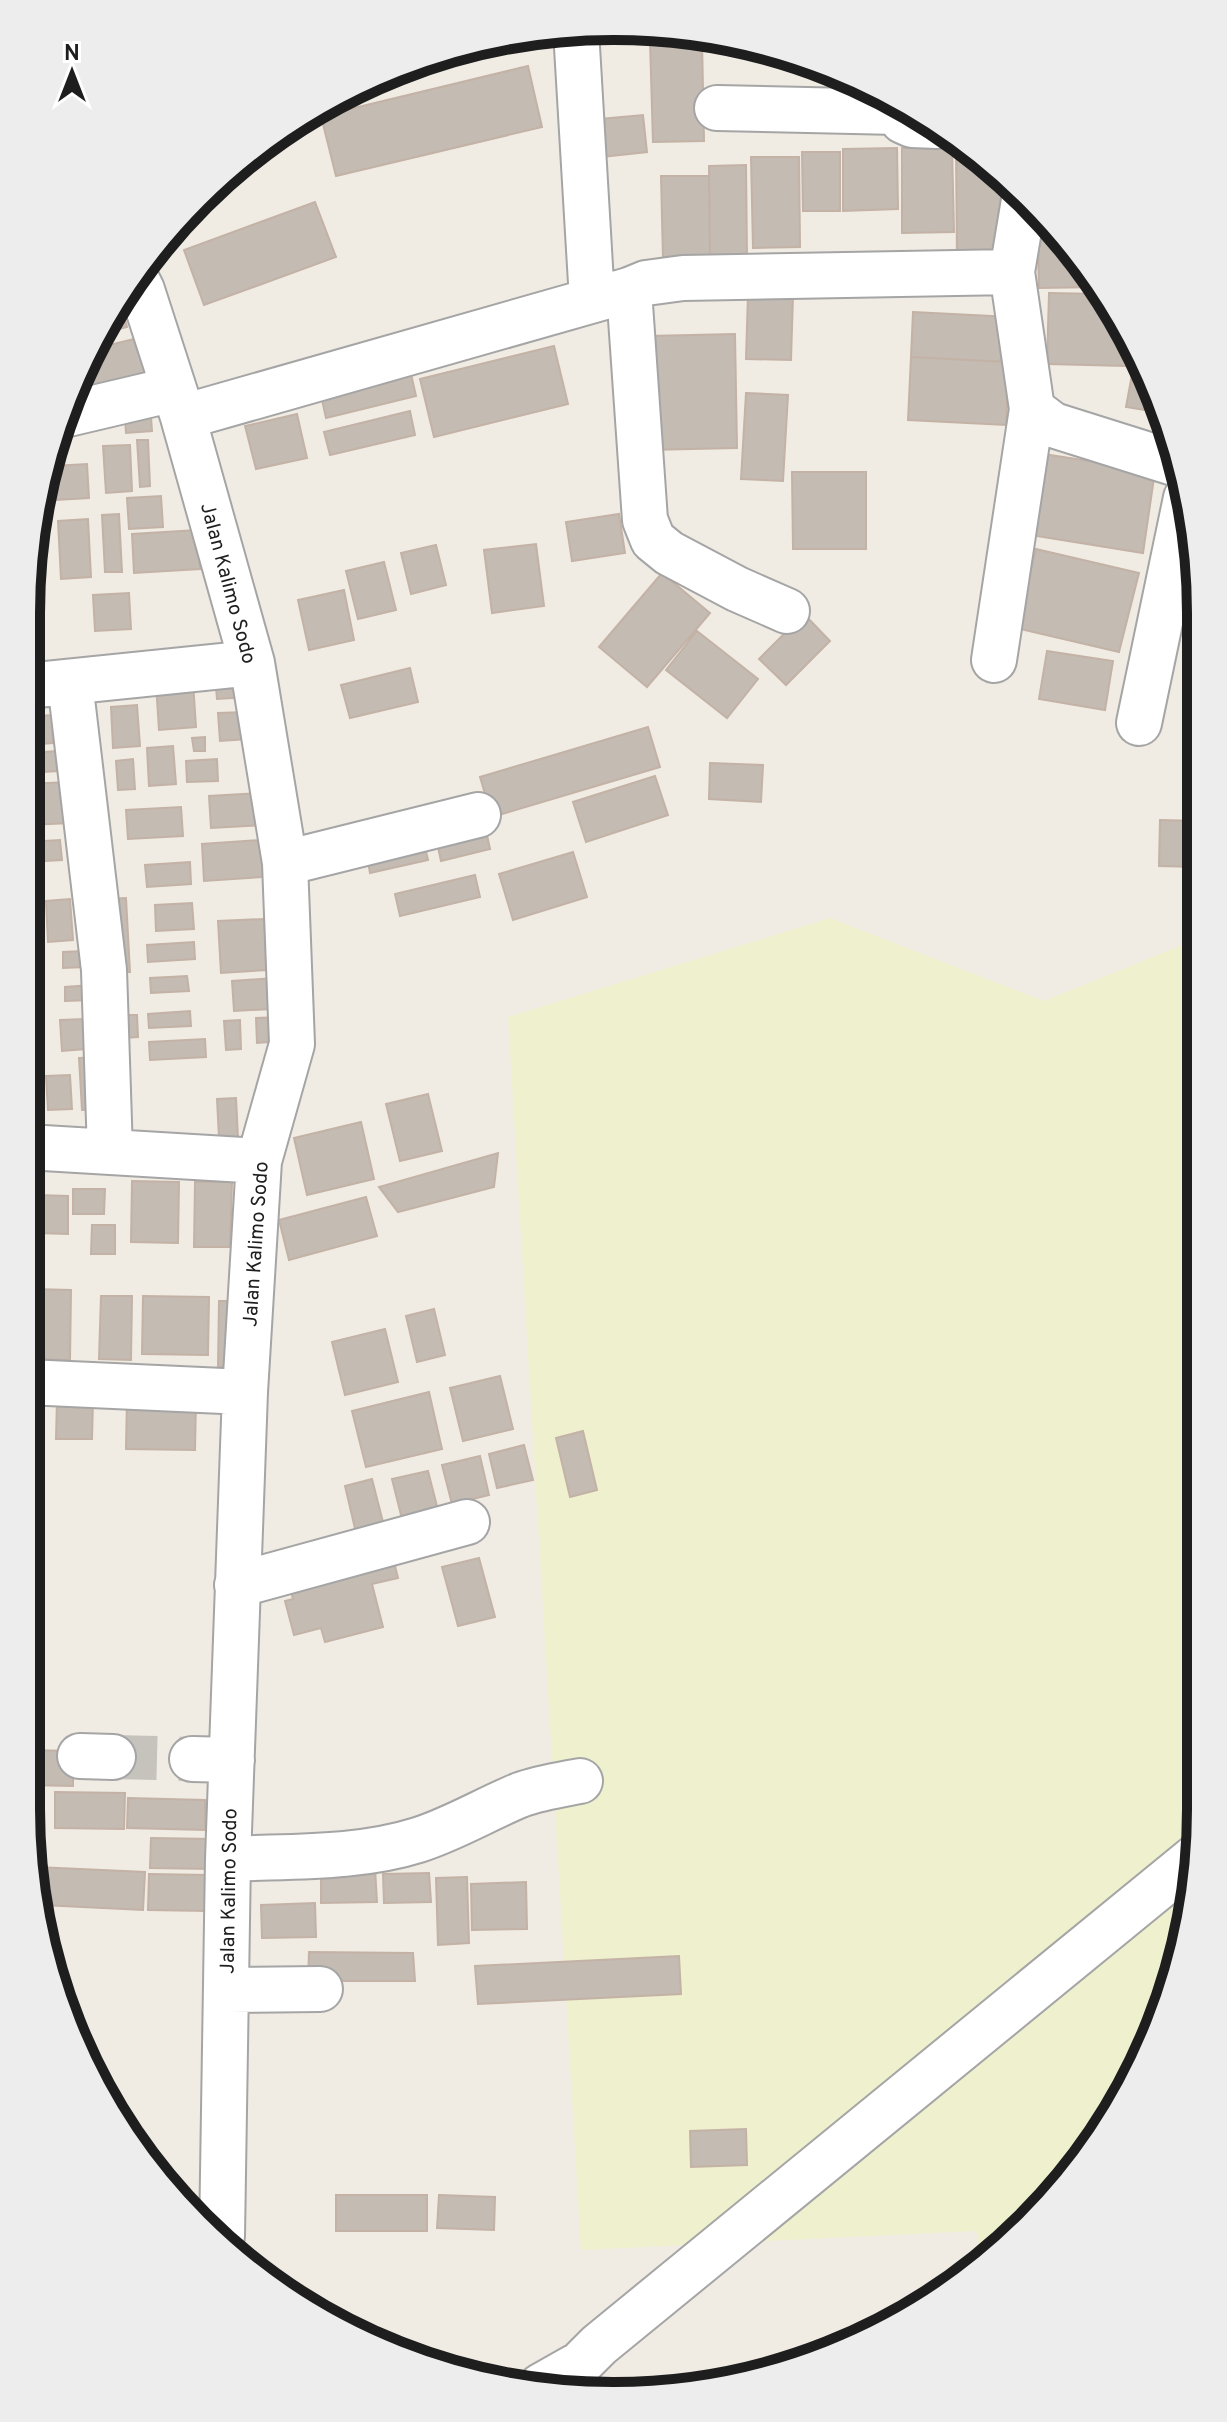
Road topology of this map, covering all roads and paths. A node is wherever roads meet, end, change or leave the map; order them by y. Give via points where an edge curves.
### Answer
1 (579, 41) edge
2 (717, 108) dead end
3 (892, 113) edge
4 (1022, 211) edge
5 (1012, 272) junction
6 (637, 288) junction
7 (141, 289) edge
8 (178, 403) junction
9 (1032, 409) junction
10 (76, 414) edge
11 (1166, 460) edge
12 (1180, 527) edge
13 (787, 611) dead end
14 (994, 660) dead end
15 (252, 663) junction
16 (70, 682) junction
17 (40, 685) edge
18 (1139, 723) dead end
19 (478, 815) dead end
20 (285, 863) junction
21 (40, 1148) edge
22 (110, 1152) junction
23 (259, 1161) junction
24 (40, 1383) edge
25 (245, 1392) junction
26 (467, 1522) dead end
27 (237, 1585) junction
28 (580, 1781) dead end
29 (228, 1859) junction
30 (1184, 1867) edge
31 (320, 1989) dead end
32 (226, 1990) junction
33 (222, 2228) edge
34 (590, 2376) edge
35 (569, 2380) edge

1 - 6 street
2 - 3 street
4 - 5 street
5 - 6 street
5 - 9 street
6 - 8 street
6 - 13 street via 645,520 653,540
7 - 8 street, Jalan Kalimo Sodo
8 - 10 street
8 - 15 street, Jalan Kalimo Sodo
9 - 11 street via 1053,425
9 - 14 street
12 - 18 street
15 - 16 street
15 - 20 street, Jalan Kalimo Sodo
16 - 17 street
16 - 22 street via 104,970
19 - 20 street
20 - 23 street, Jalan Kalimo Sodo via 292,1044
21 - 22 street
22 - 23 street
23 - 25 street, Jalan Kalimo Sodo
24 - 25 street
25 - 27 street, Jalan Kalimo Sodo
26 - 27 street
27 - 29 street, Jalan Kalimo Sodo via 212,1760
28 - 29 street via 539,1788 392,1848
29 - 32 street, Jalan Kalimo Sodo
30 - 34 street via 599,2345
31 - 32 street
32 - 33 street, Jalan Kalimo Sodo
34 - 35 street

